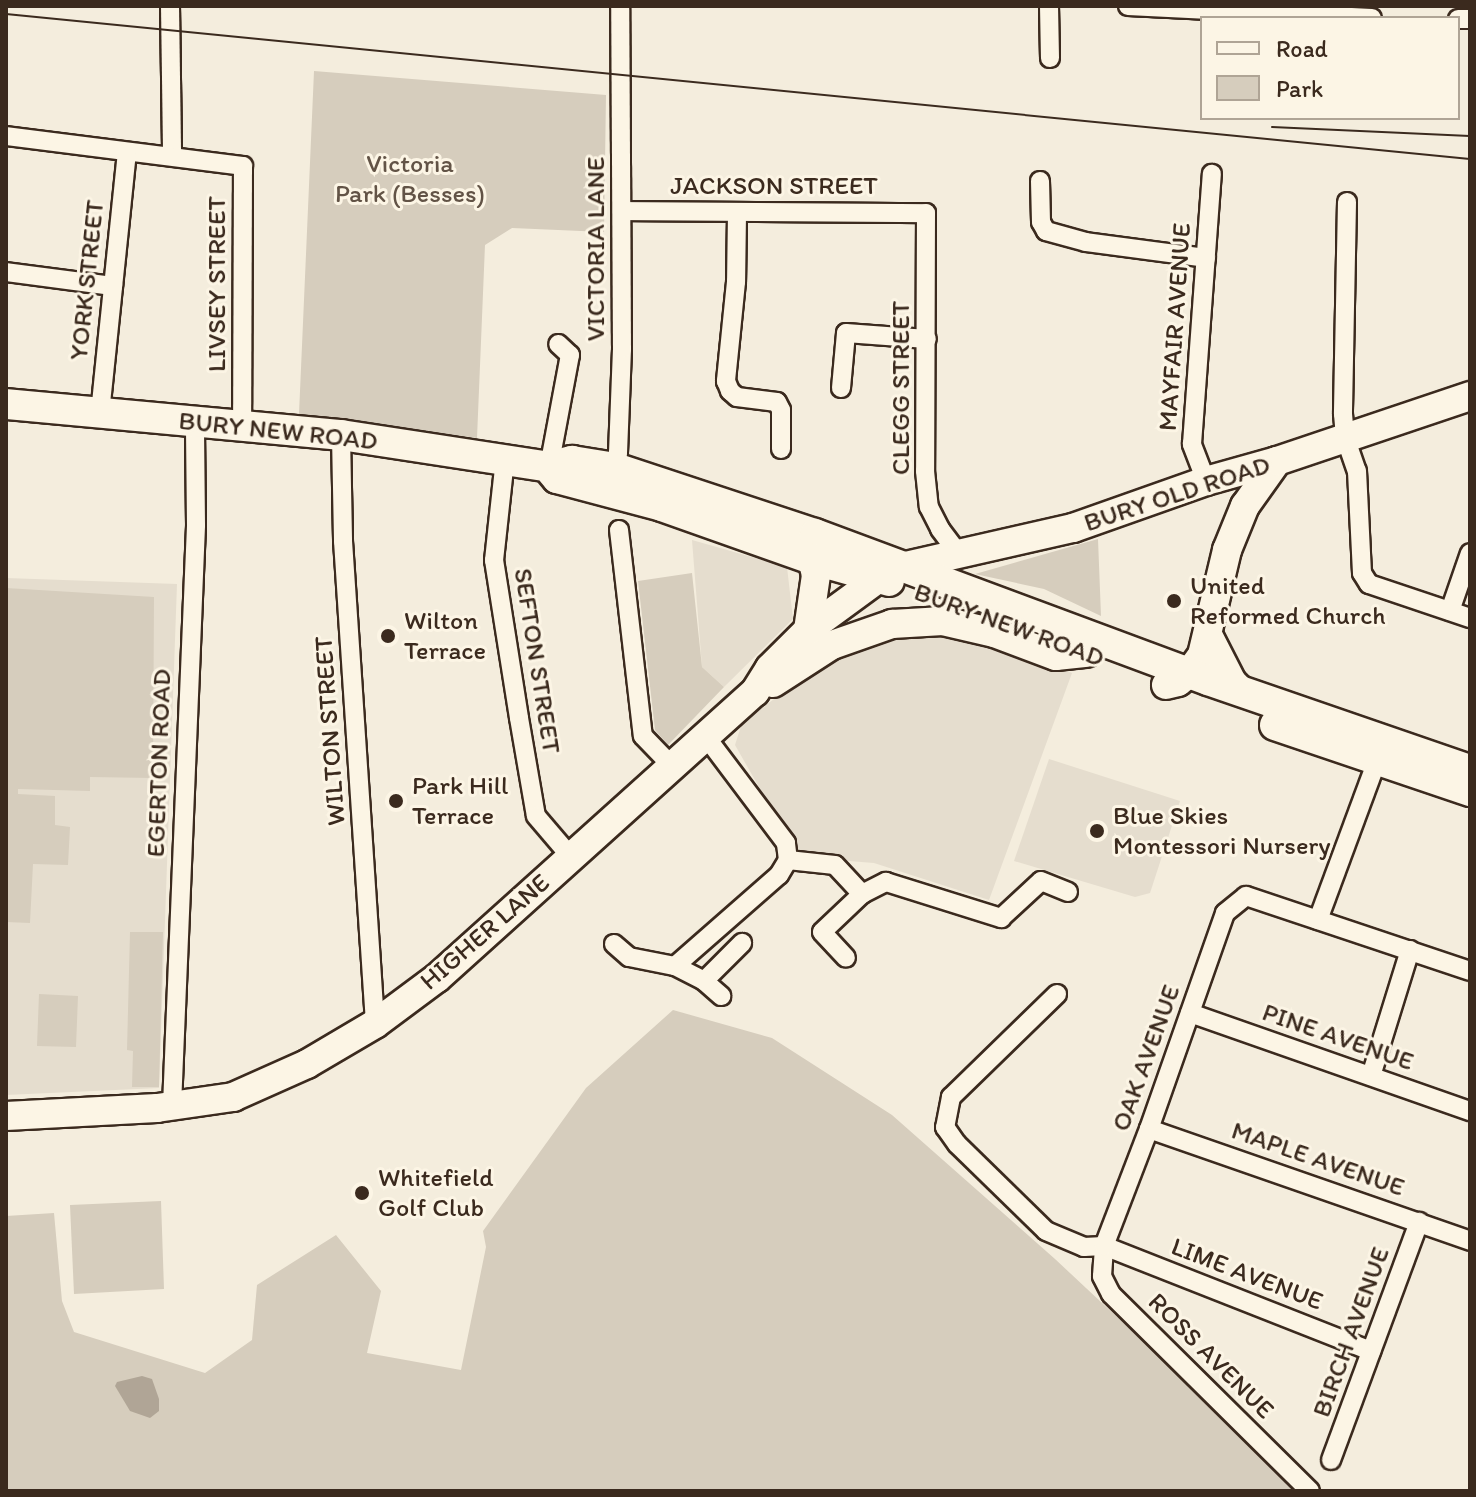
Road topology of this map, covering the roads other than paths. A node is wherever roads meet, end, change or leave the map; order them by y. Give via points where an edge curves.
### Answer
1 (170, 6) edge
2 (620, 6) edge
3 (1049, 6) edge
4 (1128, 6) edge
5 (1296, 16) edge
6 (1050, 58) dead end
7 (6, 136) edge
8 (127, 152) junction
9 (172, 156) junction
10 (1212, 174) dead end
11 (1040, 181) dead end
12 (1347, 202) dead end
13 (623, 211) junction
14 (926, 213) joint
15 (737, 214) junction
16 (1206, 258) junction
17 (6, 272) edge
18 (113, 286) junction
19 (927, 339) junction
20 (558, 344) dead end
21 (841, 388) dead end
22 (1470, 396) edge
23 (6, 404) edge
24 (100, 413) junction
25 (195, 422) junction
26 (242, 426) junction
27 (341, 435) junction
28 (1345, 437) junction
29 (781, 449) dead end
30 (505, 459) junction
31 (1277, 461) junction
32 (549, 467) junction
33 (612, 479) junction
34 (1206, 481) junction
35 (1245, 506) junction
36 (619, 530) dead end
37 (1470, 553) edge
38 (959, 554) junction
39 (812, 559) junction
40 (890, 572) junction
41 (1450, 611) junction
42 (1470, 618) edge
43 (808, 630) junction
44 (1209, 637) junction
45 (1087, 653) junction
46 (1178, 679) junction
47 (755, 692) junction
48 (1242, 692) junction
49 (704, 734) junction
50 (1381, 750) junction
51 (671, 765) junction
52 (1470, 770) edge
53 (1470, 791) edge
54 (571, 857) junction
55 (788, 860) junction
56 (1068, 892) dead end
57 (862, 894) junction
58 (1318, 920) junction
59 (742, 943) dead end
60 (614, 944) dead end
61 (1410, 950) junction
62 (846, 958) dead end
63 (675, 966) junction
64 (1470, 971) edge
65 (704, 981) junction
66 (1057, 994) dead end
67 (721, 996) dead end
68 (1190, 1013) junction
69 (375, 1024) junction
70 (1371, 1076) junction
71 (172, 1106) junction
72 (1470, 1111) edge
73 (6, 1116) edge
74 (1149, 1129) junction
75 (1419, 1222) junction
76 (1470, 1241) edge
77 (1104, 1246) junction
78 (1371, 1351) junction
79 (1331, 1460) dead end
80 (1310, 1491) edge

1 - 9 street
2 - 13 street, VICTORIA LANE
3 - 6 street
4 - 5 street
7 - 8 street, LIVSEY STREET
8 - 9 street, LIVSEY STREET
8 - 18 street, YORK STREET
9 - 26 street, LIVSEY STREET via 243,166
10 - 16 street, MAYFAIR AVENUE
11 - 16 street via 1046,231 1086,242
12 - 28 street
13 - 15 street, JACKSON STREET
13 - 33 street, VICTORIA LANE via 622,349
14 - 15 street, JACKSON STREET
14 - 19 street, CLEGG STREET
15 - 29 street via 726,381 737,397 777,402
16 - 34 street, MAYFAIR AVENUE via 1192,444
17 - 18 street
18 - 24 street, YORK STREET
19 - 21 street via 846,333
19 - 38 street, CLEGG STREET via 929,507
20 - 32 street via 570,355
22 - 28 main road, BURY OLD ROAD
23 - 24 highway, BURY NEW ROAD
24 - 25 highway, BURY NEW ROAD
25 - 26 highway, BURY NEW ROAD
25 - 71 street, EGERTON ROAD via 196,525
26 - 27 highway, BURY NEW ROAD
27 - 30 highway, BURY NEW ROAD
27 - 69 street, WILTON STREET via 343,541
28 - 31 main road, BURY OLD ROAD
28 - 41 street via 1357,471 1362,573 1369,584
30 - 32 highway, BURY NEW ROAD
30 - 54 street, SEFTON STREET via 494,560 522,732 536,816
31 - 34 main road, BURY OLD ROAD
31 - 35 main road
32 - 33 highway, BURY NEW ROAD via 572,461
33 - 39 highway, BURY NEW ROAD
33 - 40 highway, BURY NEW ROAD via 815,534
34 - 35 main road
34 - 38 main road, BURY OLD ROAD via 1073,528
35 - 44 main road via 1227,550
36 - 51 street via 629,550 643,736
37 - 41 street
38 - 40 main road, BURY OLD ROAD
39 - 40 highway, BURY NEW ROAD
39 - 43 main road via 816,575
40 - 43 main road, HIGHER LANE
40 - 45 highway, BURY NEW ROAD
40 - 46 highway, BURY NEW ROAD
41 - 42 street
43 - 47 main road, HIGHER LANE via 770,668
44 - 46 main road
44 - 48 main road
45 - 46 highway, BURY NEW ROAD
45 - 47 main road via 1056,656 943,621 892,624 832,645
46 - 48 highway, BURY NEW ROAD
46 - 50 highway, BURY NEW ROAD
47 - 49 main road, HIGHER LANE
48 - 50 highway, BURY NEW ROAD
49 - 51 main road, HIGHER LANE
49 - 55 street via 786,843
50 - 52 highway, BURY NEW ROAD
50 - 53 highway, BURY NEW ROAD
50 - 58 street
51 - 54 main road, HIGHER LANE
54 - 69 main road, HIGHER LANE via 437,978
55 - 57 street via 835,865
55 - 63 street via 779,875
56 - 57 street via 1041,881 1001,918 886,882
57 - 62 street via 822,932
58 - 61 street
58 - 68 street, OAK AVENUE via 1246,896 1225,913
59 - 65 street
60 - 63 street via 629,957
61 - 64 street
61 - 70 street
63 - 65 street
65 - 67 street
66 - 77 street, LIME AVENUE via 951,1097 945,1127 1046,1231 1084,1247
68 - 70 street, PINE AVENUE
68 - 74 street, OAK AVENUE
69 - 71 main road, HIGHER LANE via 307,1064 233,1097
70 - 72 street, PINE AVENUE
71 - 73 main road, HIGHER LANE
74 - 75 street, MAPLE AVENUE
74 - 77 street, OAK AVENUE
75 - 76 street, MAPLE AVENUE
75 - 78 street, BIRCH AVENUE
77 - 78 street, LIME AVENUE
77 - 80 street, ROSS AVENUE via 1102,1276 1111,1294
78 - 79 street, BIRCH AVENUE

